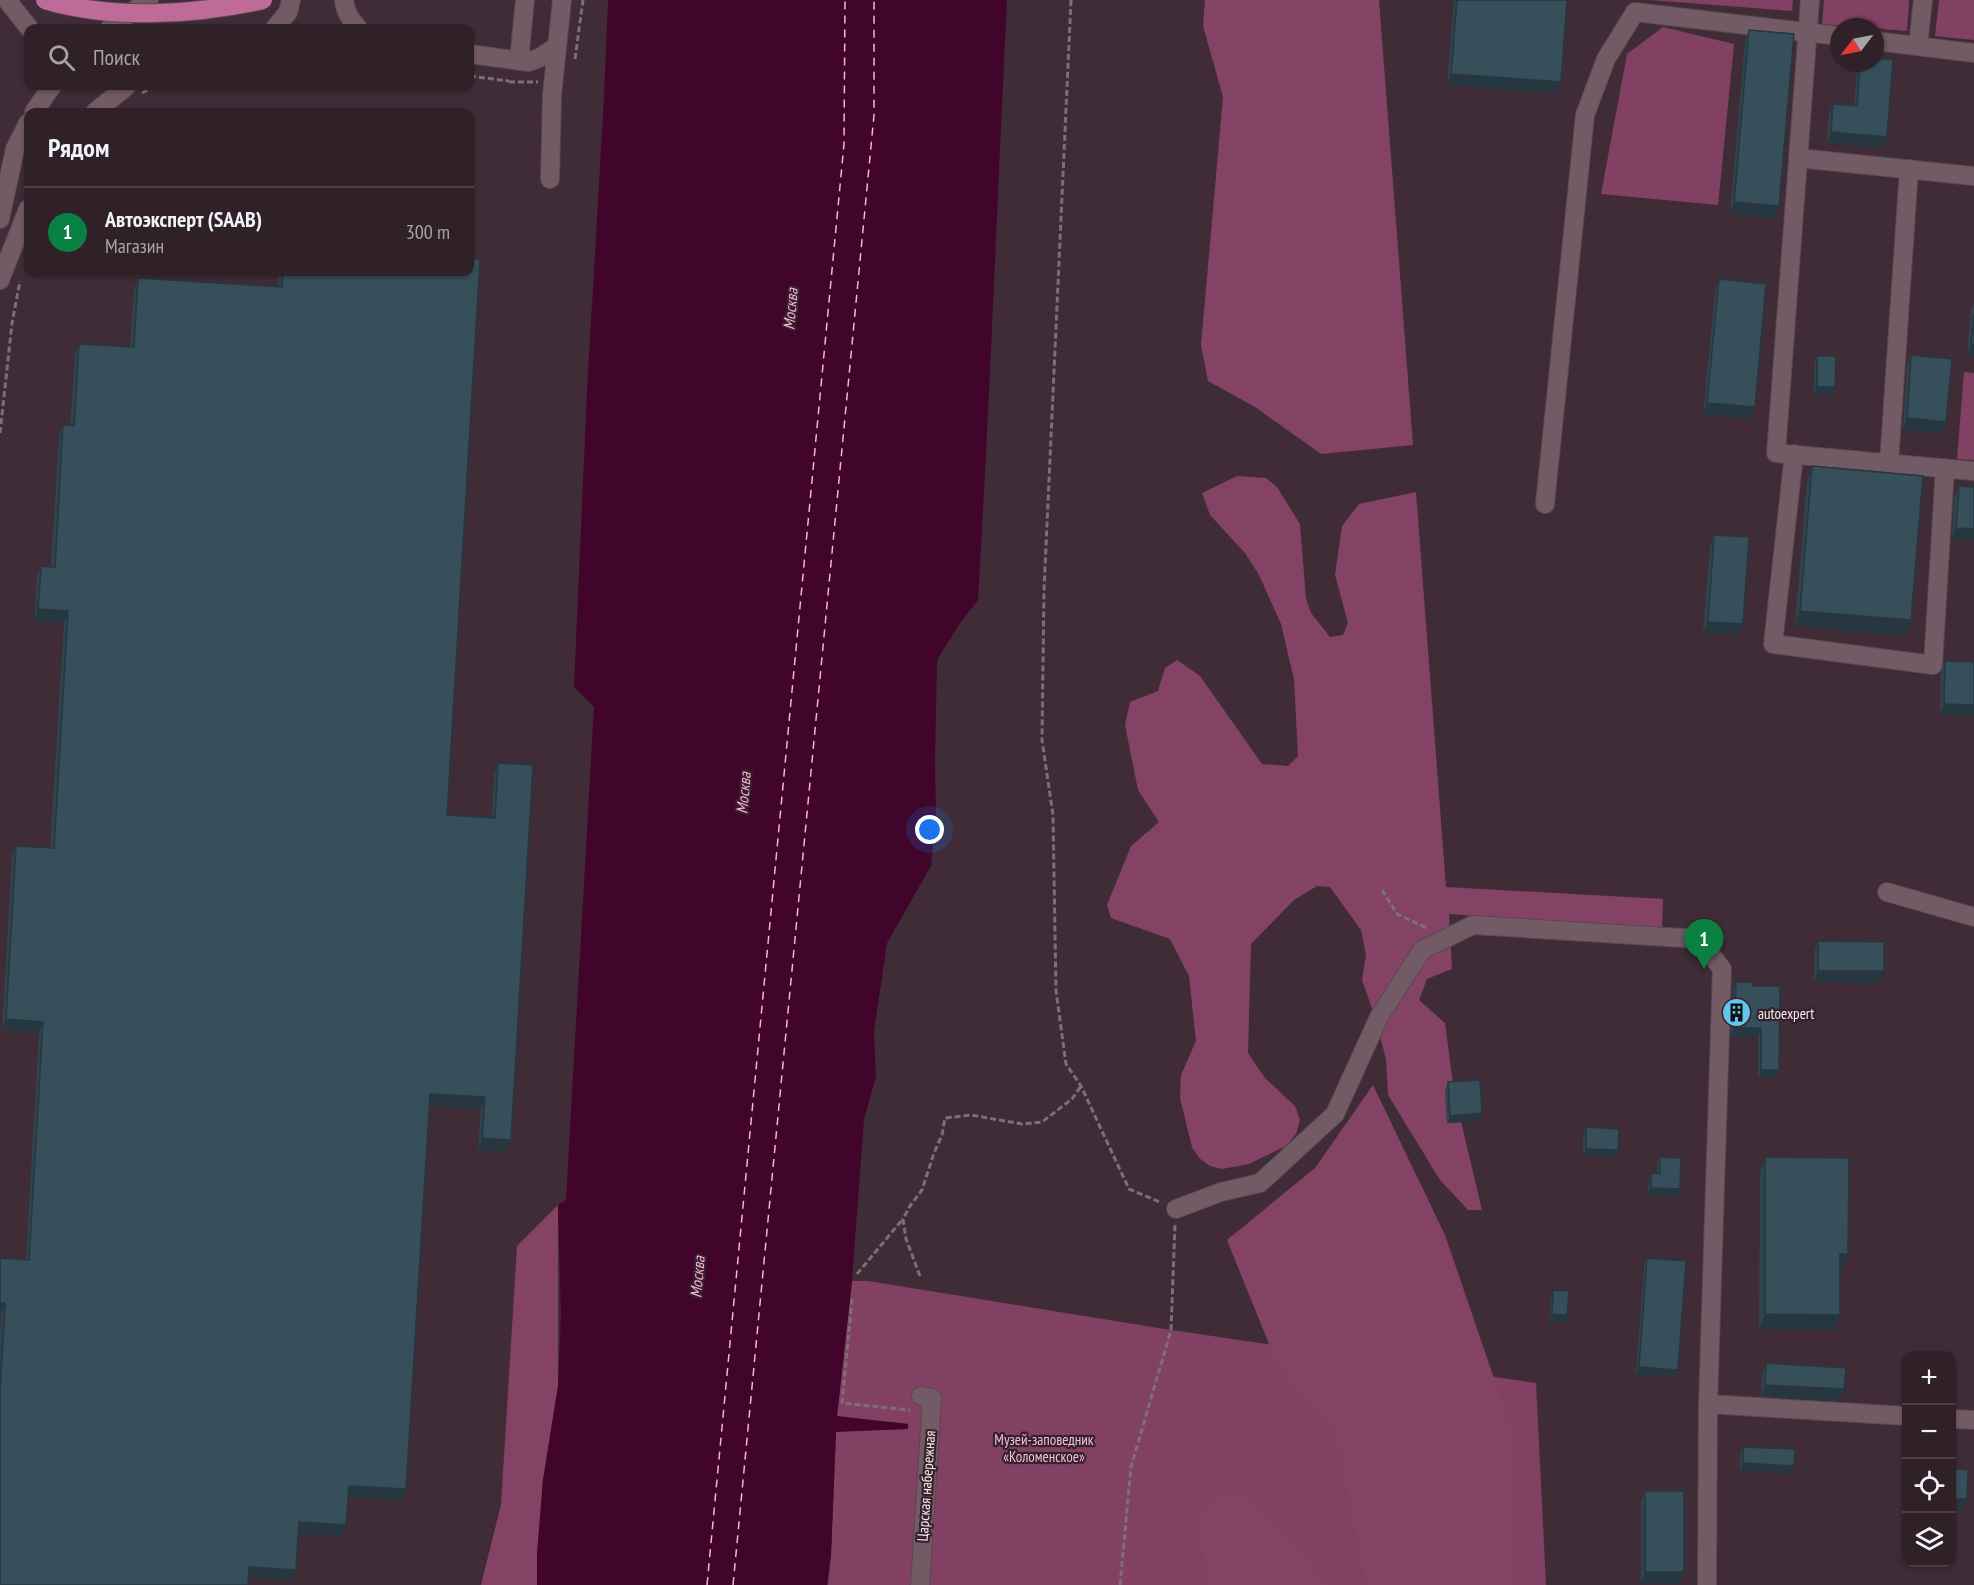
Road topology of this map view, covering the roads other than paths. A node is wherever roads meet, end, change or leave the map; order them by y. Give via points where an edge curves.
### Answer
1 (7, 0) edge
2 (45, 0) edge
3 (149, 0) edge
4 (263, 0) edge
5 (291, 0) edge
6 (344, 0) edge
7 (525, 0) edge
8 (562, 0) edge
9 (1810, 0) edge
10 (1923, 0) edge
11 (1635, 6) edge
12 (26, 24) edge
13 (116, 24) edge
14 (278, 24) edge
15 (354, 24) edge
16 (1808, 33) junction
17 (1830, 35) edge
18 (1884, 42) edge
19 (1918, 46) junction
20 (556, 48) junction
21 (1974, 53) edge
22 (474, 55) edge
23 (519, 61) junction
24 (49, 90) edge
25 (122, 90) edge
26 (37, 108) edge
27 (100, 108) edge
28 (24, 131) edge
29 (1798, 158) junction
30 (1908, 169) junction
31 (1974, 176) edge
32 (550, 179) dead end
33 (0, 219) edge
34 (24, 219) edge
35 (0, 280) edge
36 (1794, 454) junction
37 (1889, 463) junction
38 (1945, 468) junction
39 (1974, 471) edge
40 (1545, 504) dead end
41 (1887, 892) dead end
42 (1974, 917) edge
43 (1176, 1209) road end
44 (921, 1404) road end
45 (1707, 1404) junction
46 (1902, 1416) edge
47 (1956, 1419) edge
48 (1974, 1420) edge
49 (920, 1585) edge
50 (1707, 1585) edge

1 - 12 street
2 - 4 main road, bridge via 118,12 179,12
3 - 13 street
5 - 14 street
6 - 15 street
7 - 23 street
8 - 20 street
9 - 16 street
10 - 19 street
11 - 16 street
11 - 40 street via 1606,59 1585,115
16 - 17 street
16 - 29 street
18 - 19 street
19 - 21 street
20 - 23 street via 540,58
20 - 32 street
22 - 23 street
24 - 26 street
25 - 27 street
28 - 33 street via 15,149
29 - 30 street
29 - 36 street via 1776,453
30 - 31 street
30 - 37 street
34 - 35 street
36 - 37 street
36 - 38 street via 1773,644 1933,665
37 - 38 street
38 - 39 street
41 - 42 street
43 - 45 street via 1260,1183 1335,1114 1379,1017 1422,950 1473,925 1699,939 1722,969
44 - 49 street, Царская набережная via 932,1398
45 - 46 street
45 - 50 street
47 - 48 street

